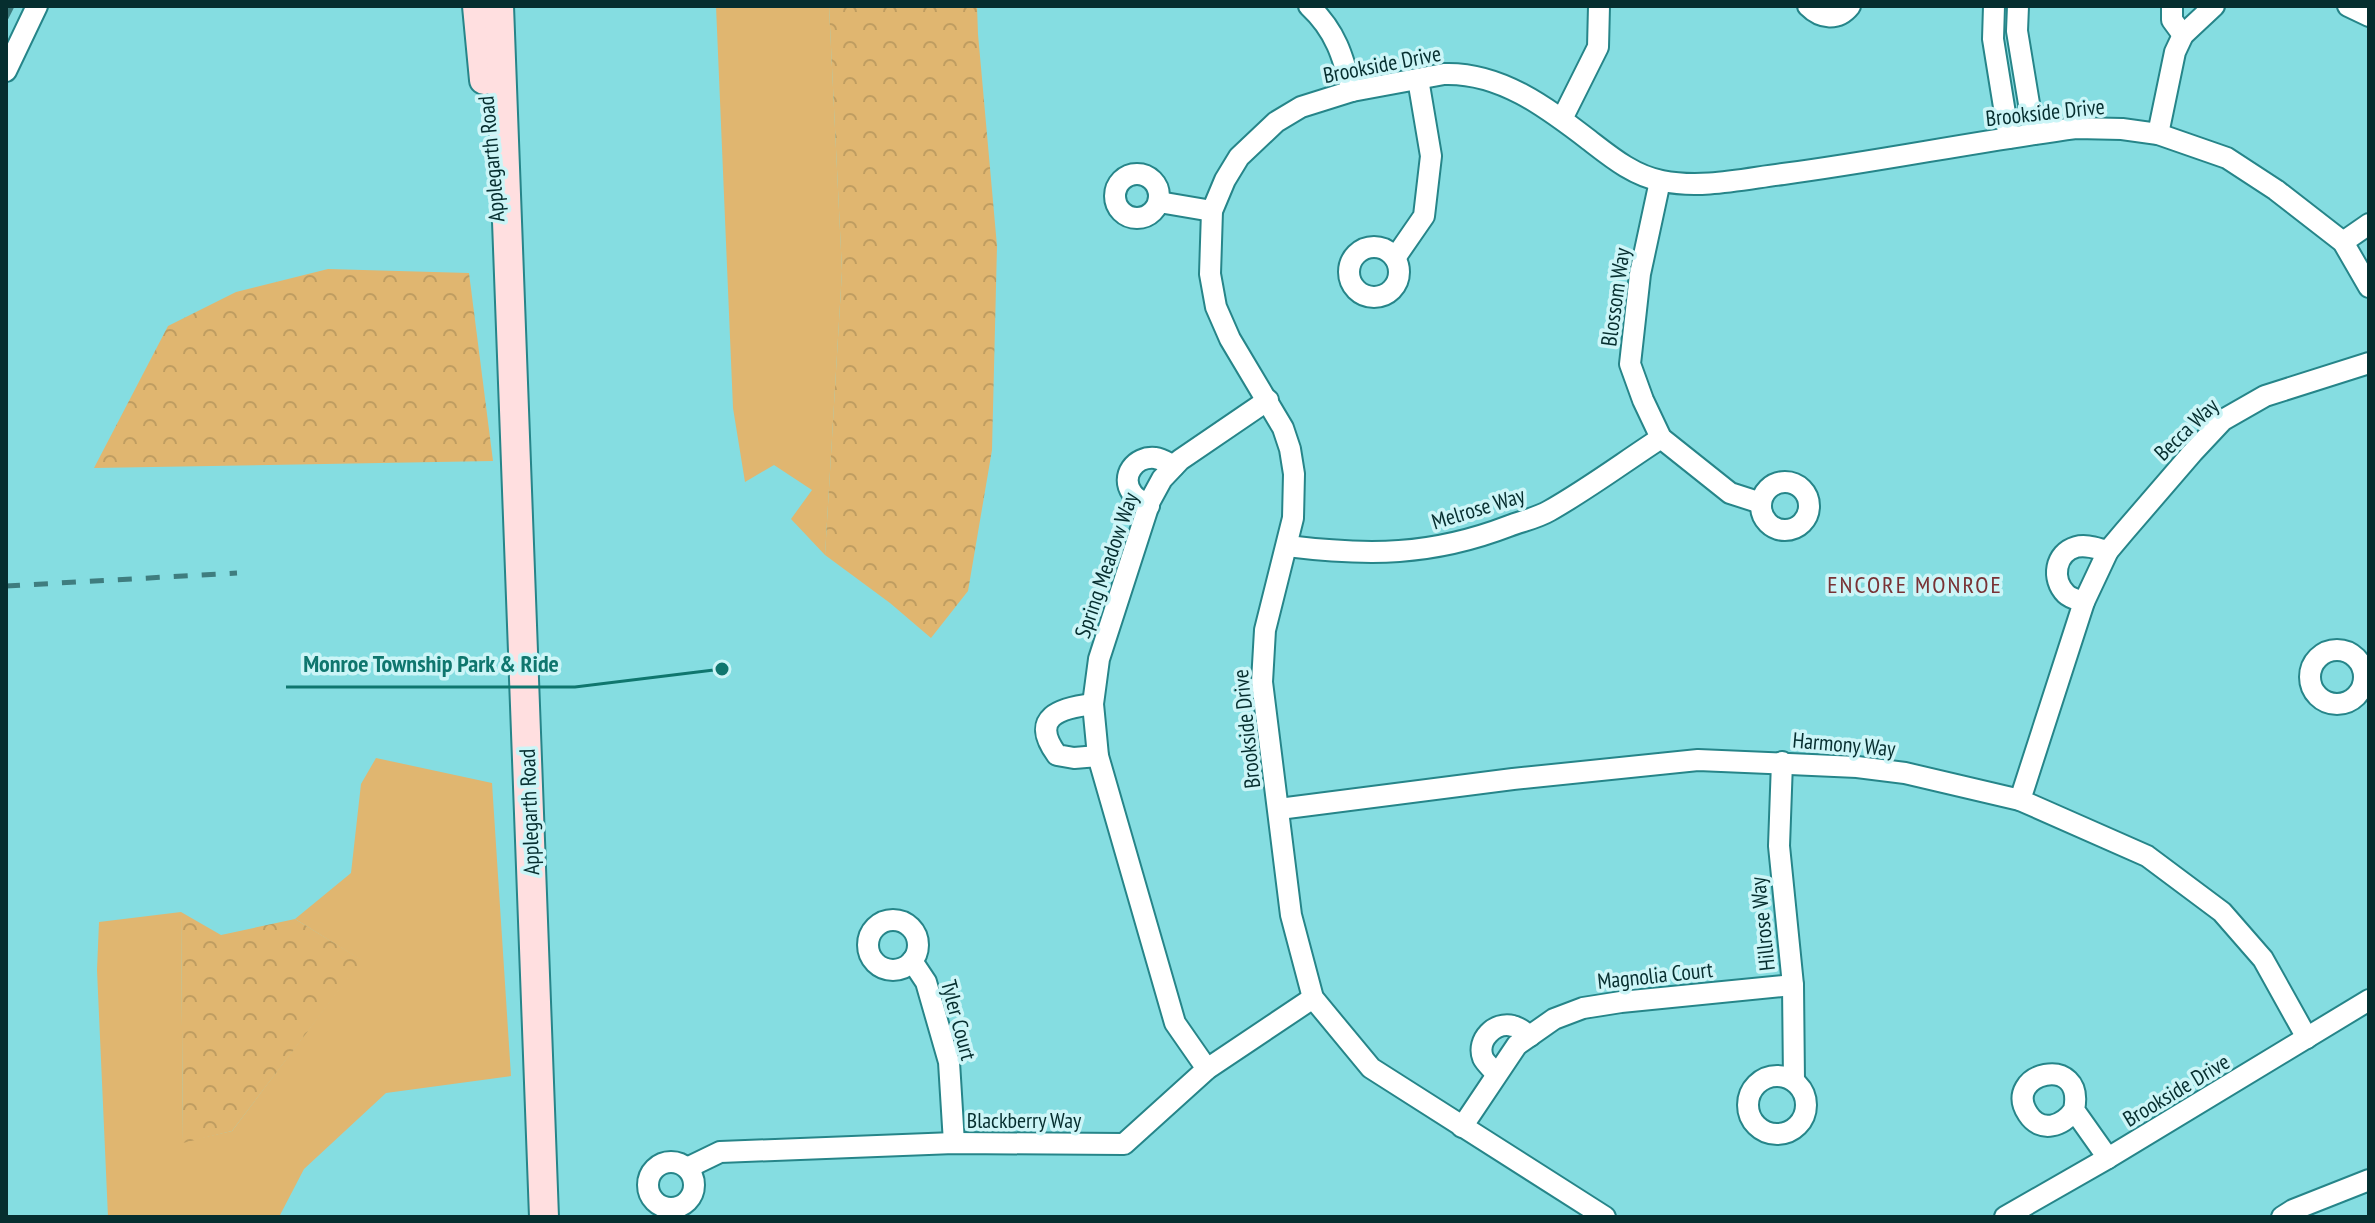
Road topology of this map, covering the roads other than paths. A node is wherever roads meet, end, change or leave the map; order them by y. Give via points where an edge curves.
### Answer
1 (37, 6) edge
2 (477, 6) edge
3 (499, 6) edge
4 (1309, 6) edge
5 (1599, 6) edge
6 (1808, 6) edge
7 (1850, 6) edge
8 (1994, 6) edge
9 (2018, 6) edge
10 (2172, 6) edge
11 (2214, 6) edge
12 (2348, 6) edge
13 (2369, 16) edge
14 (2183, 35) junction
15 (6, 71) edge
16 (1418, 79) junction
17 (1352, 91) junction
18 (1562, 119) junction
19 (2034, 134) junction
20 (2158, 134) junction
21 (2009, 138) junction
22 (1660, 181) junction
23 (1159, 202) dead end
24 (1212, 211) junction
25 (2369, 224) edge
26 (2343, 242) junction
27 (1395, 258) dead end
28 (2369, 287) edge
29 (2369, 363) edge
30 (1268, 400) junction
31 (514, 408) junction
32 (1661, 438) junction
33 (1174, 466) junction
34 (1761, 503) dead end
35 (1149, 506) junction
36 (1287, 546) junction
37 (2108, 551) junction
38 (2084, 602) junction
39 (1093, 704) junction
40 (1098, 756) junction
41 (1782, 762) junction
42 (2020, 800) junction
43 (1279, 809) junction
44 (912, 961) dead end
45 (1793, 985) junction
46 (1313, 998) junction
47 (2369, 1000) edge
48 (1530, 1036) junction
49 (2307, 1038) junction
50 (1207, 1069) junction
51 (1496, 1074) junction
52 (1794, 1081) dead end
53 (2074, 1110) dead end
54 (1462, 1127) junction
55 (954, 1143) junction
56 (2108, 1158) junction
57 (687, 1168) dead end
58 (2369, 1180) edge
59 (544, 1217) edge
60 (1603, 1217) edge
61 (2005, 1217) edge
62 (2282, 1217) edge

1 - 15 street
2 - 31 main road, Applegarth Road
3 - 31 main road, Applegarth Road
4 - 17 street via 1334,35
5 - 18 street via 1598,47
6 - 7 street via 1826,17
8 - 21 street via 1993,39
9 - 19 street via 2017,31
10 - 14 street via 2172,20
11 - 14 street
12 - 13 street
14 - 20 street
16 - 17 street, Brookside Drive
16 - 18 street, Brookside Drive via 1458,74 1485,78
16 - 27 street via 1431,156 1424,216
17 - 24 street, Brookside Drive via 1301,107 1256,138 1225,180
18 - 22 street, Brookside Drive via 1617,162
19 - 20 street, Brookside Drive via 2076,128
19 - 21 street, Brookside Drive
20 - 26 street, Brookside Drive via 2227,158
21 - 22 street, Brookside Drive via 1707,184
22 - 32 street, Blossom Way via 1640,274 1630,364
23 - 24 street
24 - 30 street, Brookside Drive via 1210,274 1216,307
25 - 26 street
26 - 28 street, Brookside Drive
29 - 37 street, Becca Way via 2265,396 2223,420
30 - 33 street, Spring Meadow Way
30 - 36 street, Brookside Drive via 1283,428 1294,474
31 - 59 main road, Applegarth Road
32 - 34 street, Blossom Way via 1730,493
32 - 36 street, Melrose Way via 1547,512 1495,532 1434,548 1381,553
33 - 35 street, Spring Meadow Way
33 - 35 street via 1146,458 1129,471 1131,492
35 - 39 street, Spring Meadow Way via 1099,659
36 - 43 street, Brookside Drive via 1265,630 1262,668
37 - 38 street, Becca Way
37 - 38 street via 2074,547 2056,569 2067,595
38 - 42 street, Becca Way
39 - 40 street, Spring Meadow Way
39 - 40 street via 1056,712 1047,732 1057,755
40 - 50 street, Spring Meadow Way via 1175,1023
41 - 42 street, Harmony Way via 1905,773
41 - 43 street, Harmony Way via 1698,760
41 - 45 street, Hillrose Way via 1779,846
42 - 49 street, Harmony Way via 2147,856 2222,912 2263,959
43 - 46 street, Brookside Drive via 1291,915
44 - 55 street, Tyler Court via 926,982 949,1062
45 - 48 street, Magnolia Court via 1583,1008
45 - 52 street, Hillrose Way
46 - 50 street, Blackberry Way
46 - 54 street, Brookside Drive via 1371,1068
47 - 49 street, Brookside Drive
48 - 51 street, Magnolia Court
48 - 51 street via 1502,1025 1485,1037 1483,1059
49 - 56 street, Brookside Drive
50 - 55 street, Blackberry Way via 1124,1144
51 - 54 street, Magnolia Court
53 - 56 street
54 - 60 street, Brookside Drive
55 - 57 street, Blackberry Way via 720,1152
56 - 61 street, Brookside Drive
58 - 62 street

